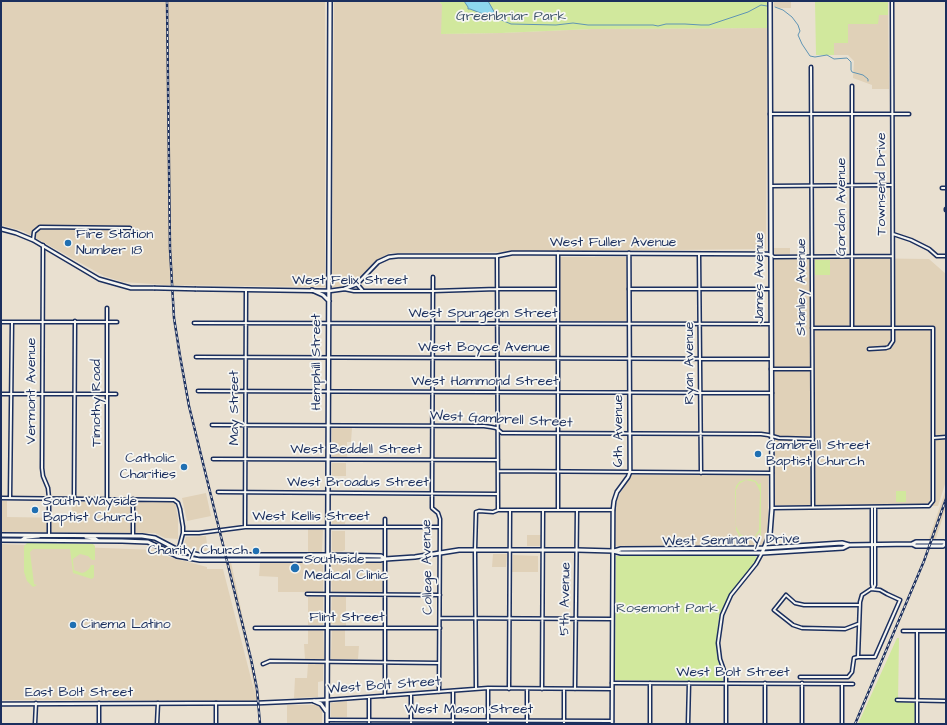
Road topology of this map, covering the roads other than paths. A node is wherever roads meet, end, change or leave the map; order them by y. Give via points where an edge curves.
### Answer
1 (330, 1) edge
2 (770, 1) edge
3 (892, 1) edge
4 (811, 67) dead end
5 (852, 86) dead end
6 (770, 114) junction
7 (811, 114) junction
8 (852, 114) junction
9 (892, 114) junction
10 (909, 114) dead end
11 (811, 185) junction
12 (891, 185) junction
13 (771, 186) junction
14 (852, 186) junction
15 (942, 188) dead end
16 (946, 188) edge
17 (130, 228) dead end
18 (1, 229) edge
19 (892, 234) junction
20 (33, 240) junction
21 (43, 245) junction
22 (558, 253) junction
23 (629, 253) junction
24 (699, 254) junction
25 (771, 255) junction
26 (497, 256) junction
27 (852, 256) junction
28 (892, 256) junction
29 (946, 256) edge
30 (812, 257) junction
31 (433, 277) dead end
32 (357, 284) junction
33 (344, 289) junction
34 (497, 289) junction
35 (558, 289) junction
36 (629, 289) junction
37 (700, 289) junction
38 (771, 289) junction
39 (246, 290) junction
40 (312, 290) junction
41 (362, 290) junction
42 (329, 291) junction
43 (433, 291) junction
44 (329, 301) junction
45 (107, 308) dead end
46 (107, 321) junction
47 (1, 322) edge
48 (12, 322) junction
49 (42, 322) junction
50 (75, 322) junction
51 (117, 322) dead end
52 (194, 323) dead end
53 (246, 323) junction
54 (329, 324) junction
55 (433, 324) junction
56 (498, 324) junction
57 (558, 324) junction
58 (629, 324) junction
59 (700, 324) junction
60 (771, 324) junction
61 (812, 328) junction
62 (852, 328) junction
63 (892, 328) junction
64 (869, 350) dead end
65 (196, 357) dead end
66 (245, 357) junction
67 (328, 358) junction
68 (432, 358) junction
69 (498, 358) junction
70 (558, 358) junction
71 (629, 358) junction
72 (700, 359) junction
73 (771, 359) junction
74 (772, 369) junction
75 (812, 369) junction
76 (198, 391) dead end
77 (245, 391) junction
78 (328, 392) junction
79 (432, 392) junction
80 (498, 392) junction
81 (558, 392) junction
82 (629, 393) junction
83 (700, 393) junction
84 (772, 393) junction
85 (1, 394) edge
86 (11, 394) junction
87 (42, 394) junction
88 (74, 394) junction
89 (107, 394) junction
90 (116, 394) dead end
91 (212, 425) dead end
92 (245, 425) junction
93 (328, 425) junction
94 (432, 426) junction
95 (498, 430) junction
96 (558, 433) junction
97 (630, 434) junction
98 (700, 434) junction
99 (772, 436) junction
100 (946, 437) edge
101 (813, 438) junction
102 (934, 438) junction
103 (213, 459) dead end
104 (245, 459) junction
105 (328, 460) junction
106 (432, 460) junction
107 (498, 460) junction
108 (498, 471) junction
109 (558, 472) junction
110 (630, 472) junction
111 (701, 473) junction
112 (772, 473) junction
113 (218, 492) dead end
114 (245, 492) junction
115 (328, 493) junction
116 (432, 493) junction
117 (498, 494) junction
118 (1, 498) edge
119 (10, 498) junction
120 (49, 498) junction
121 (74, 499) junction
122 (107, 499) junction
123 (133, 499) junction
124 (813, 507) junction
125 (873, 507) junction
126 (772, 508) junction
127 (498, 510) junction
128 (510, 510) junction
129 (543, 510) junction
130 (558, 510) junction
131 (578, 510) junction
132 (613, 510) junction
133 (385, 519) dead end
134 (245, 527) junction
135 (328, 527) junction
136 (385, 527) junction
137 (440, 527) junction
138 (183, 533) junction
139 (1, 535) edge
140 (40, 535) junction
141 (49, 535) junction
142 (78, 535) junction
143 (113, 535) junction
144 (133, 535) junction
145 (1, 540) edge
146 (22, 540) junction
147 (122, 540) junction
148 (98, 541) junction
149 (873, 544) junction
150 (945, 544) edge
151 (849, 545) junction
152 (724, 548) junction
153 (765, 548) junction
154 (668, 549) junction
155 (178, 550) junction
156 (475, 550) junction
157 (509, 550) junction
158 (543, 550) junction
159 (577, 550) junction
160 (613, 551) junction
161 (440, 553) junction
162 (668, 553) junction
163 (724, 553) junction
164 (762, 553) junction
165 (280, 554) junction
166 (328, 554) junction
167 (177, 556) junction
168 (385, 559) junction
169 (278, 560) junction
170 (328, 560) junction
171 (875, 560) junction
172 (872, 561) junction
173 (873, 589) junction
174 (307, 594) dead end
175 (327, 594) junction
176 (385, 594) junction
177 (440, 595) junction
178 (859, 606) junction
179 (440, 618) junction
180 (476, 618) junction
181 (510, 618) junction
182 (542, 619) junction
183 (576, 619) junction
184 (612, 619) junction
185 (858, 624) junction
186 (255, 628) dead end
187 (327, 628) junction
188 (385, 628) junction
189 (440, 628) junction
190 (903, 630) dead end
191 (917, 631) junction
192 (946, 631) edge
193 (858, 657) junction
194 (327, 662) junction
195 (385, 662) junction
196 (439, 663) junction
197 (263, 664) dead end
198 (800, 677) dead end
199 (612, 682) junction
200 (650, 683) junction
201 (689, 683) junction
202 (726, 683) junction
203 (765, 683) junction
204 (802, 683) junction
205 (842, 684) junction
206 (853, 684) dead end
207 (488, 688) junction
208 (476, 689) junction
209 (509, 689) junction
210 (527, 689) junction
211 (542, 689) junction
212 (564, 689) junction
213 (575, 689) junction
214 (612, 689) junction
215 (453, 691) junction
216 (439, 692) junction
217 (411, 694) junction
218 (385, 696) junction
219 (369, 697) junction
220 (327, 700) junction
221 (897, 700) dead end
222 (314, 701) junction
223 (917, 701) junction
224 (946, 701) edge
225 (36, 703) junction
226 (99, 703) junction
227 (158, 703) junction
228 (216, 703) junction
229 (1, 704) edge
230 (327, 712) junction
231 (327, 720) junction
232 (369, 720) junction
233 (411, 720) junction
234 (453, 720) junction
235 (488, 720) junction
236 (527, 720) junction
237 (564, 720) junction
238 (612, 722) edge
239 (35, 724) edge
240 (99, 724) edge
241 (157, 724) edge
242 (216, 724) edge
243 (327, 724) edge
244 (369, 724) edge
245 (411, 724) edge
246 (453, 724) edge
247 (488, 724) edge
248 (527, 724) edge
249 (564, 724) edge
250 (650, 724) edge
251 (688, 724) edge
252 (726, 724) edge
253 (765, 724) edge
254 (802, 724) edge
255 (842, 724) edge
256 (917, 724) edge

1 - 42 main road, Hemphill Street
2 - 6 main road, James Avenue
3 - 9 street, Townsend Drive
4 - 7 street, Stanley Avenue
5 - 8 street, Gordon Avenue
6 - 7 street
6 - 13 main road, James Avenue
7 - 8 street
7 - 11 street, Stanley Avenue
8 - 9 street
8 - 14 street, Gordon Avenue
9 - 10 street
9 - 12 street, Townsend Drive
11 - 13 street
11 - 14 street
11 - 30 street, Stanley Avenue
12 - 14 street
12 - 19 street, Townsend Drive
13 - 25 main road, James Avenue
14 - 27 street, Gordon Avenue
15 - 16 street
17 - 20 street via 40,227 34,232
18 - 20 street, West Felix Street
19 - 28 street, Townsend Drive
19 - 29 street via 911,240 938,256
20 - 21 street, West Felix Street
21 - 39 street, West Felix Street, bridge via 99,279 124,286
21 - 49 street, Vermont Avenue
22 - 23 street, West Fuller Avenue
22 - 26 street, West Fuller Avenue
22 - 35 street
23 - 24 street, West Fuller Avenue
23 - 36 street, 6th Avenue
24 - 25 street, West Fuller Avenue
24 - 37 street, Ryan Avenue
25 - 30 street, West Fuller Avenue
25 - 38 main road, James Avenue
26 - 32 street, West Fuller Avenue via 389,257 372,267
26 - 34 street
27 - 28 street, West Fuller Avenue
27 - 30 street, West Fuller Avenue
27 - 62 street, Gordon Avenue
28 - 63 street, Townsend Drive
30 - 61 street, Stanley Avenue
31 - 43 street, College Avenue
32 - 33 street, West Fuller Avenue
32 - 41 street
33 - 41 street, West Felix Street
33 - 42 street, West Felix Street
34 - 35 street, West Felix Street
34 - 43 street, West Felix Street
34 - 56 street
35 - 57 street
36 - 37 street
36 - 58 street, 6th Avenue
37 - 38 street
37 - 59 street, Ryan Avenue
38 - 60 main road, James Avenue
39 - 40 street, West Felix Street
39 - 53 street, May Street
40 - 42 street, West Felix Street
40 - 44 main road
41 - 43 street, West Felix Street
42 - 44 main road, Hemphill Street
43 - 55 street, College Avenue
44 - 54 main road, Hemphill Street
45 - 46 street, Timothy Road
46 - 50 street
46 - 51 street
46 - 89 street, Timothy Road
47 - 48 street
48 - 49 street
48 - 86 street
49 - 50 street
49 - 87 street, Vermont Avenue
50 - 88 street
52 - 53 street, West Spurgeon Street
53 - 54 street, West Spurgeon Street
53 - 66 street, May Street
54 - 55 street, West Spurgeon Street
54 - 67 main road, Hemphill Street
55 - 56 street, West Spurgeon Street
55 - 68 street, College Avenue
56 - 57 street, West Spurgeon Street
56 - 69 street
57 - 58 street, West Spurgeon Street
57 - 70 street
58 - 59 street, West Spurgeon Street
58 - 71 street, 6th Avenue
59 - 60 street, West Spurgeon Street
59 - 72 street, Ryan Avenue
60 - 73 main road, James Avenue
61 - 62 street
61 - 75 street, Stanley Avenue
62 - 63 street
63 - 64 street, Townsend Drive via 893,341 889,347
63 - 102 street via 933,328
65 - 66 street, West Boyce Avenue
66 - 67 street, West Boyce Avenue
66 - 77 street, May Street
67 - 68 street, West Boyce Avenue
67 - 78 main road, Hemphill Street
68 - 69 street, West Boyce Avenue
68 - 79 street, College Avenue
69 - 70 street, West Boyce Avenue
69 - 80 street
70 - 71 street, West Boyce Avenue
70 - 81 street
71 - 72 street, West Boyce Avenue
71 - 82 street, 6th Avenue
72 - 73 street, West Boyce Avenue
72 - 83 street, Ryan Avenue
73 - 74 main road, James Avenue
74 - 75 street
74 - 84 main road, James Avenue
75 - 101 street, Stanley Avenue
76 - 77 street, West Hammond Street
77 - 78 street, West Hammond Street
77 - 92 street, May Street
78 - 79 street, West Hammond Street
78 - 93 main road, Hemphill Street
79 - 80 street, West Hammond Street
79 - 94 street, College Avenue
80 - 81 street, West Hammond Street
80 - 95 street
81 - 82 street, West Hammond Street
81 - 96 street
82 - 83 street, West Hammond Street
82 - 97 street, 6th Avenue
83 - 84 street, West Hammond Street
83 - 98 street, Ryan Avenue
84 - 99 main road, James Avenue
85 - 86 street
86 - 87 street
86 - 119 street
87 - 88 street
87 - 120 street, Vermont Avenue via 42,468
88 - 89 street
88 - 121 street
89 - 90 street
89 - 122 street, Timothy Road
91 - 92 street, West Gambrell Street
92 - 93 street, West Gambrell Street
92 - 104 street, May Street
93 - 94 street, West Gambrell Street
93 - 105 main road, Hemphill Street
94 - 95 street, West Gambrell Street via 491,427
94 - 106 street, College Avenue
95 - 96 street, West Gambrell Street via 502,433
95 - 107 street
96 - 97 street, West Gambrell Street
96 - 109 street
97 - 98 street, West Gambrell Street
97 - 110 street, 6th Avenue
98 - 99 street, West Gambrell Street
98 - 111 street, Ryan Avenue
99 - 101 street, West Gambrell Street
99 - 112 main road, James Avenue
100 - 102 street
101 - 124 street, Stanley Avenue
102 - 125 street via 931,504
103 - 104 street, West Beddell Street
104 - 105 street, West Beddell Street
104 - 114 street, May Street
105 - 106 street, West Beddell Street
105 - 115 main road, Hemphill Street
106 - 107 street, West Beddell Street
106 - 116 street, College Avenue
107 - 108 street
108 - 109 street
108 - 117 street
109 - 110 street
109 - 130 street
110 - 111 street
110 - 132 street, 6th Avenue via 618,492
111 - 112 street
112 - 126 main road, James Avenue
113 - 114 street, West Broadus Street
114 - 115 street, West Broadus Street
114 - 134 street, May Street
115 - 116 street, West Broadus Street
115 - 135 main road, Hemphill Street
116 - 117 street, West Broadus Street
116 - 137 street, College Avenue via 432,508 439,516
117 - 127 street
118 - 119 street
119 - 120 street
120 - 121 street
120 - 141 street, Vermont Avenue
121 - 122 street
122 - 123 street
123 - 138 street via 174,500 180,509
123 - 144 street
124 - 125 street
124 - 126 street
125 - 149 street
126 - 153 main road, James Avenue via 770,534
127 - 128 street
127 - 156 street via 477,512
128 - 129 street
128 - 157 street
129 - 130 street
129 - 158 street
130 - 131 street
131 - 132 street
131 - 159 street, 5th Avenue
132 - 160 street, 6th Avenue
133 - 136 street
134 - 135 street, West Kellis Street
134 - 138 street, West Kellis Street via 199,534
135 - 136 street, West Kellis Street
135 - 166 main road, Hemphill Street
136 - 137 street, West Kellis Street
136 - 168 street
137 - 161 street, College Avenue
138 - 155 street
139 - 140 main road, West Seminary Drive
140 - 141 main road, West Seminary Drive
140 - 146 main road
141 - 142 main road, West Seminary Drive
142 - 143 main road, West Seminary Drive
142 - 148 main road
143 - 144 main road, West Seminary Drive
143 - 148 main road via 100,538
144 - 147 main road via 130,539
144 - 155 main road, West Seminary Drive via 155,538
145 - 146 main road
146 - 148 main road, West Seminary Drive
147 - 148 main road, West Seminary Drive
147 - 167 main road, West Seminary Drive via 148,542
149 - 150 main road, West Seminary Drive
149 - 151 main road, West Seminary Drive
149 - 171 street
149 - 172 street
151 - 153 main road, West Seminary Drive via 842,543
151 - 164 main road, West Seminary Drive via 843,548
152 - 153 main road, West Seminary Drive
152 - 154 main road, West Seminary Drive
152 - 163 main road
153 - 164 main road, James Avenue
154 - 160 main road, West Seminary Drive
154 - 162 main road
155 - 165 main road, West Seminary Drive via 206,555
155 - 167 street
156 - 157 main road, West Seminary Drive
156 - 161 main road, West Seminary Drive
156 - 180 street
157 - 158 main road, West Seminary Drive
157 - 181 street
158 - 159 main road, West Seminary Drive
158 - 182 street
159 - 160 main road, West Seminary Drive
159 - 183 street, 5th Avenue
160 - 162 main road, West Seminary Drive
160 - 184 street, 6th Avenue
161 - 168 main road, West Seminary Drive
161 - 177 street, College Avenue
162 - 163 main road, West Seminary Drive
163 - 164 main road, West Seminary Drive
164 - 202 street via 731,595 722,614 718,643
165 - 166 main road, West Seminary Drive
165 - 169 main road
166 - 168 main road, West Seminary Drive via 381,556
166 - 170 main road, Hemphill Street
167 - 169 main road, West Seminary Drive via 200,560
168 - 170 main road, West Seminary Drive
168 - 176 street
169 - 170 main road, West Seminary Drive
170 - 175 main road, Hemphill Street
171 - 172 street
171 - 173 street
172 - 173 street
173 - 178 street via 862,595
173 - 193 street via 900,600 875,657
174 - 175 street
175 - 176 street
175 - 187 main road, Hemphill Street
176 - 177 street
176 - 188 street
177 - 179 street, College Avenue
178 - 185 street
178 - 185 street via 804,606 795,603 786,595 774,610 793,625 802,628 845,629
179 - 180 street
179 - 189 street, College Avenue
180 - 181 street
180 - 208 street
181 - 182 street
181 - 209 street
182 - 183 street
182 - 211 street
183 - 184 street
183 - 213 street, 5th Avenue
184 - 199 street, 6th Avenue
185 - 193 street
186 - 187 street, Flint Street
187 - 188 street, Flint Street
187 - 194 main road, Hemphill Street
188 - 189 street, Flint Street
188 - 195 street
189 - 196 street, College Avenue
190 - 191 street
191 - 192 street
191 - 223 street
193 - 198 street via 853,660 852,672 848,677
194 - 195 street
194 - 197 street via 270,661
194 - 220 main road, Hemphill Street
195 - 196 street
195 - 218 street
196 - 216 street, College Avenue
199 - 200 street, West Bolt Street
199 - 214 street, 6th Avenue
200 - 201 street, West Bolt Street
200 - 250 street
201 - 202 street, West Bolt Street
201 - 251 street
202 - 203 street, West Bolt Street
202 - 252 street
203 - 204 street, West Bolt Street
203 - 253 street
204 - 205 street, West Bolt Street
204 - 254 street
205 - 206 street, West Bolt Street
205 - 255 street
207 - 208 street, West Bolt Street
207 - 209 street, West Bolt Street
207 - 235 street
208 - 215 street, West Bolt Street
209 - 210 street, West Bolt Street
210 - 211 street, West Bolt Street
210 - 236 street
211 - 212 street, West Bolt Street
212 - 213 street, West Bolt Street
212 - 237 street
213 - 214 street, West Bolt Street
214 - 238 street, 6th Avenue
215 - 216 street, West Bolt Street
215 - 234 street
216 - 217 street, West Bolt Street
217 - 218 street, West Bolt Street
217 - 233 street
218 - 219 street, West Bolt Street
219 - 220 street, West Bolt Street
219 - 232 street
220 - 222 street, West Bolt Street
220 - 230 main road, Hemphill Street
221 - 223 street
222 - 228 street, West Bolt Street
222 - 230 main road via 321,704
223 - 224 street
223 - 256 street
225 - 226 street, East Bolt Street
225 - 229 street, East Bolt Street
225 - 239 street
226 - 227 street, East Bolt Street
226 - 240 street
227 - 228 street, West Bolt Street
227 - 241 street
228 - 242 street
230 - 231 main road, Hemphill Street
231 - 232 street, West Mason Street
231 - 243 main road, Hemphill Street
232 - 233 street, West Mason Street
232 - 244 street
233 - 234 street, West Mason Street
233 - 245 street
234 - 235 street, West Mason Street
234 - 246 street
235 - 236 street, West Mason Street
235 - 247 street
236 - 237 street, West Mason Street
236 - 248 street
237 - 238 street, West Mason Street
237 - 249 street

